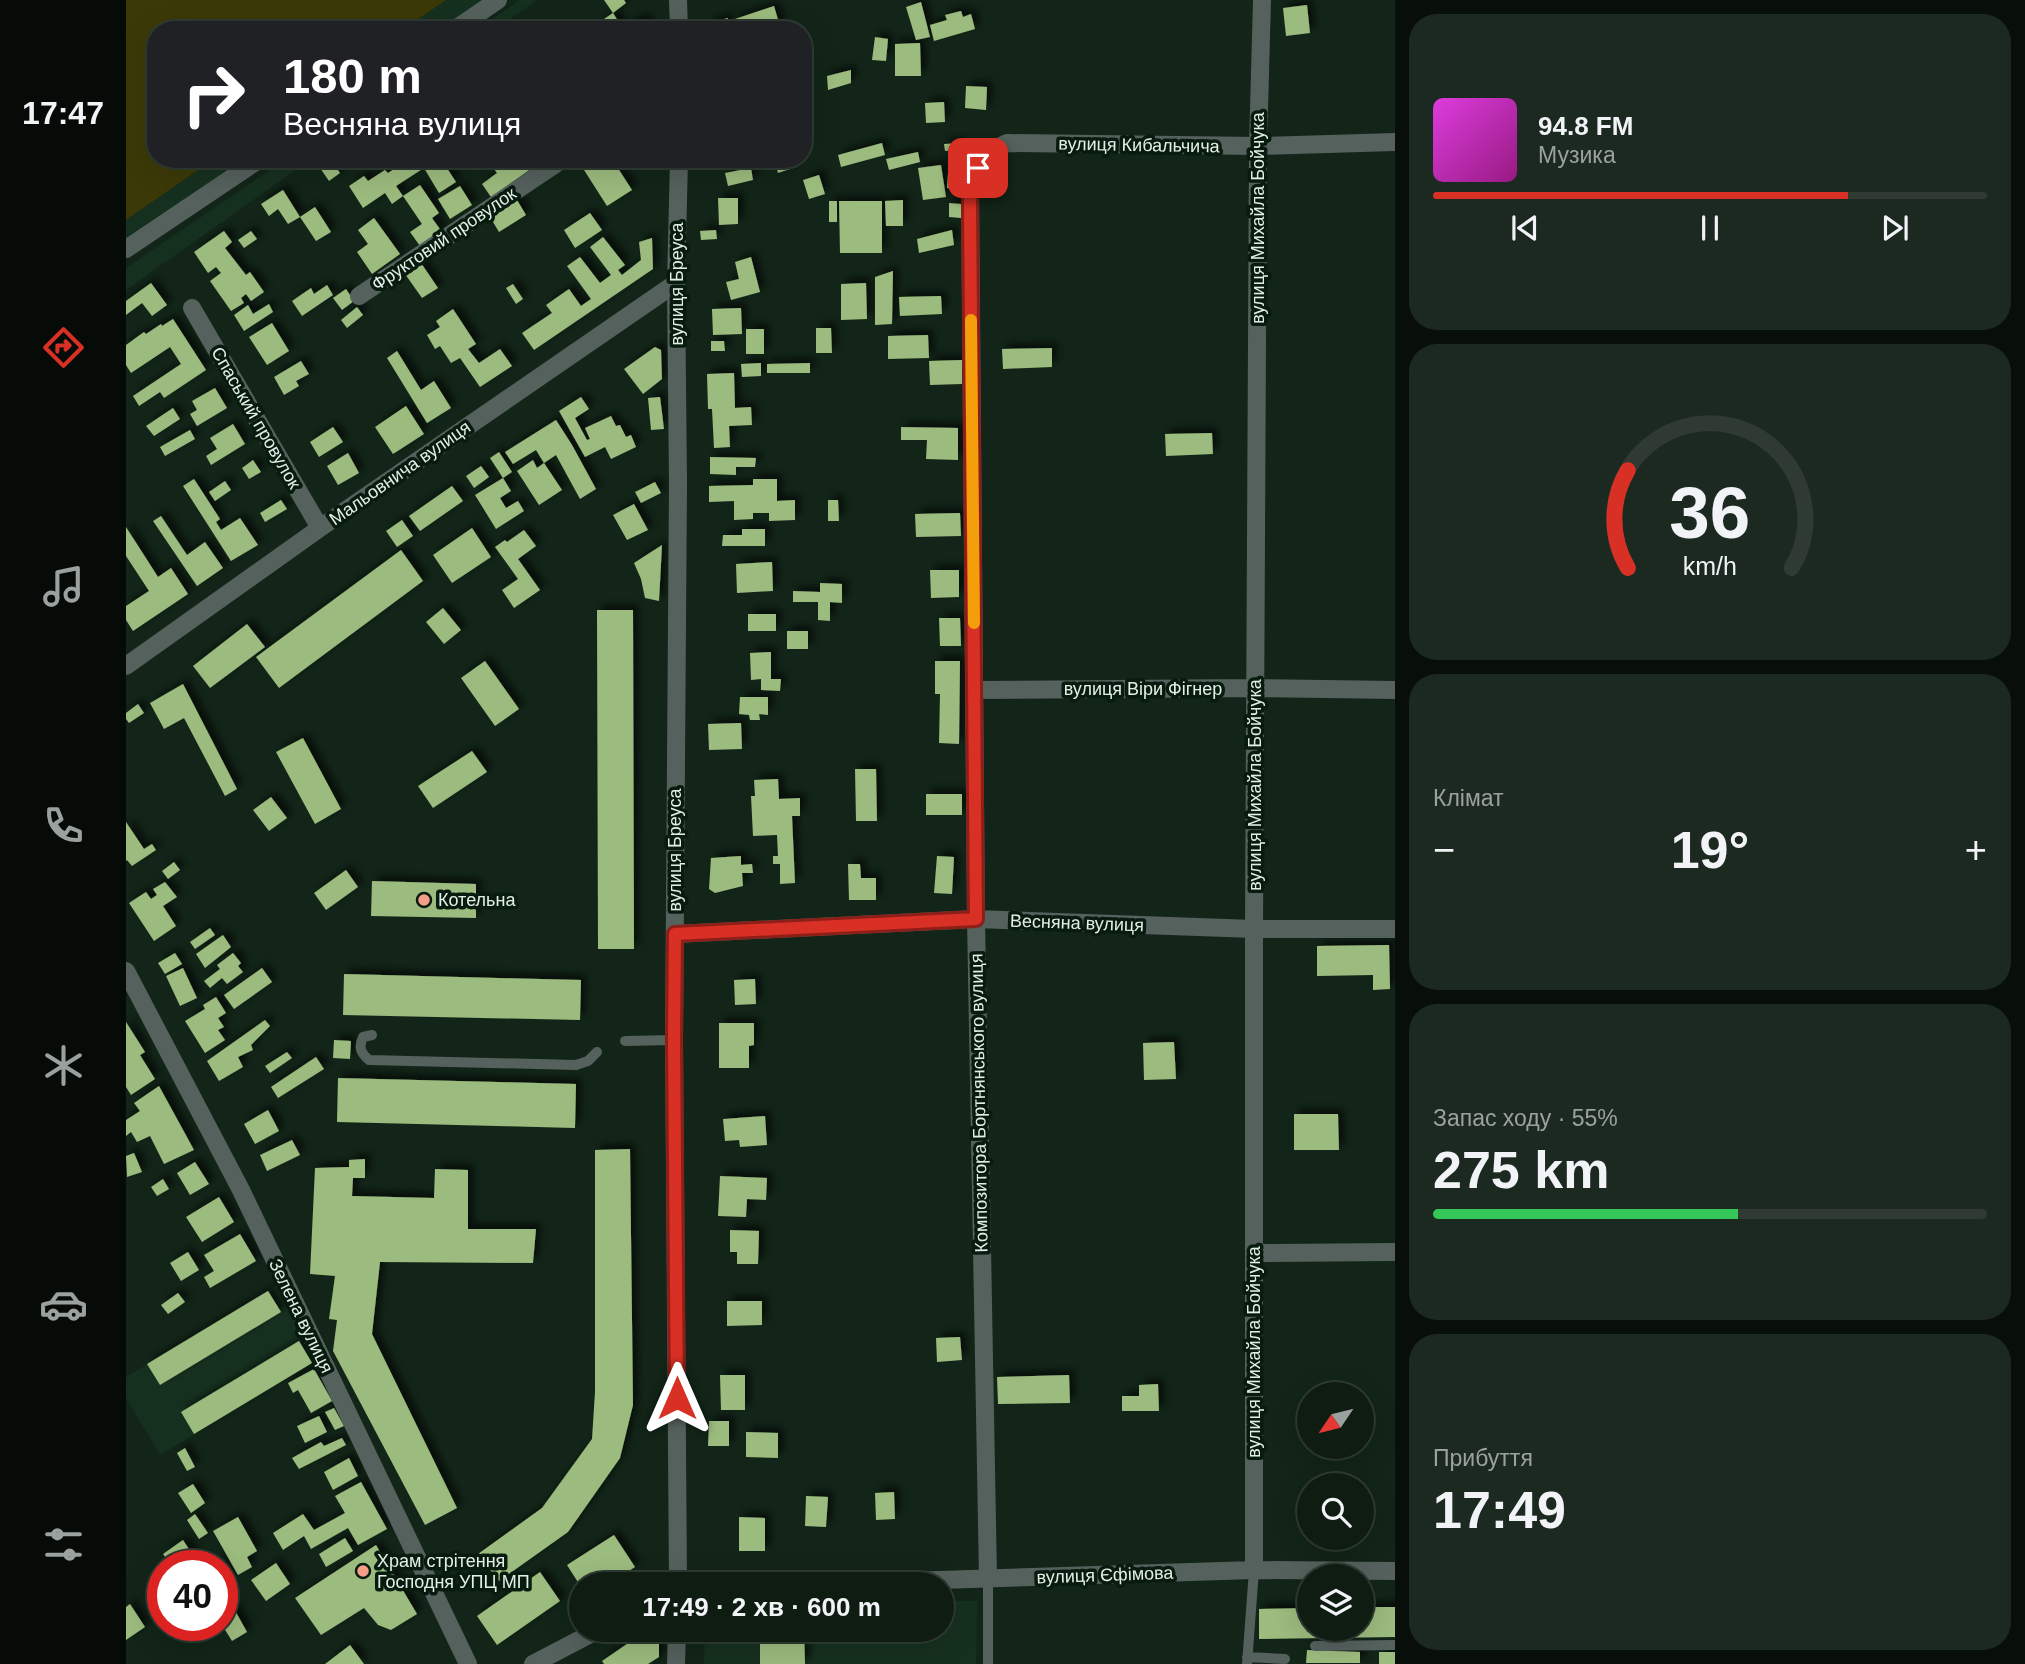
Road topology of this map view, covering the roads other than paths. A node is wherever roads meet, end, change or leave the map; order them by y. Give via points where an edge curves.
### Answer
1 (498, 0) edge
2 (678, 0) edge
3 (1262, 0) edge
4 (467, 21) edge
5 (679, 21) edge
6 (1395, 142) edge
7 (1258, 146) junction
8 (247, 168) edge
9 (550, 168) edge
10 (679, 168) edge
11 (978, 168) joint
12 (126, 249) edge
13 (676, 283) junction
14 (359, 296) dead end
15 (191, 308) dead end
16 (320, 528) junction
17 (126, 666) edge
18 (1255, 688) junction
19 (975, 690) junction
20 (1395, 690) edge
21 (976, 919) junction
22 (1254, 929) junction
23 (1395, 929) edge
24 (675, 934) junction
25 (126, 971) edge
26 (372, 1035) dead end
27 (674, 1040) junction
28 (625, 1041) dead end
29 (597, 1052) dead end
30 (1395, 1252) edge
31 (1255, 1253) junction
32 (1254, 1570) junction
33 (1395, 1571) edge
34 (678, 1572) edge
35 (988, 1578) junction
36 (954, 1579) edge
37 (575, 1642) edge
38 (677, 1642) edge
39 (1395, 1645) edge
40 (1315, 1646) dead end
41 (1285, 1659) dead end
42 (1247, 1660) edge
43 (468, 1664) edge
44 (533, 1664) edge
45 (676, 1664) edge
46 (988, 1664) edge

1 - 4 street
2 - 5 street
3 - 7 street, вулиця Михайла Бойчука
6 - 7 street, вулиця Кибальчича
7 - 11 street, вулиця Кибальчича via 1007,143 986,156
7 - 18 street, вулиця Михайла Бойчука
8 - 12 street
9 - 14 street, Фруктовий провулок
10 - 13 street, вулиця Бреуса
11 - 19 street, Композитора Бортнянського вулиця via 970,185
13 - 16 street, Мальовнича вулиця
13 - 24 street, вулиця Бреуса
15 - 16 street, Спаський провулок
16 - 17 street, Мальовнича вулиця
18 - 19 street, вулиця Віри Фігнер
18 - 20 street, вулиця Віри Фігнер
18 - 22 street, вулиця Михайла Бойчука
19 - 21 street, Композитора Бортнянського вулиця
21 - 22 street, Весняна вулиця
21 - 24 street, Весняна вулиця
21 - 35 street, Композитора Бортнянського вулиця
22 - 23 street, Весняна вулиця
22 - 31 street, вулиця Михайла Бойчука
24 - 27 street, вулиця Бреуса
25 - 43 street, Зелена вулиця via 241,1190
26 - 29 lane via 363,1037 360,1045 369,1060 576,1065
27 - 28 lane
27 - 34 street, вулиця Бреуса
30 - 31 street
31 - 32 street, вулиця Михайла Бойчука
32 - 33 street, вулиця Єфімова
32 - 35 street, вулиця Єфімова
32 - 42 lane
35 - 36 street, вулиця Єфімова
35 - 46 lane
37 - 44 street
38 - 45 street
39 - 40 lane
41 - 42 lane

